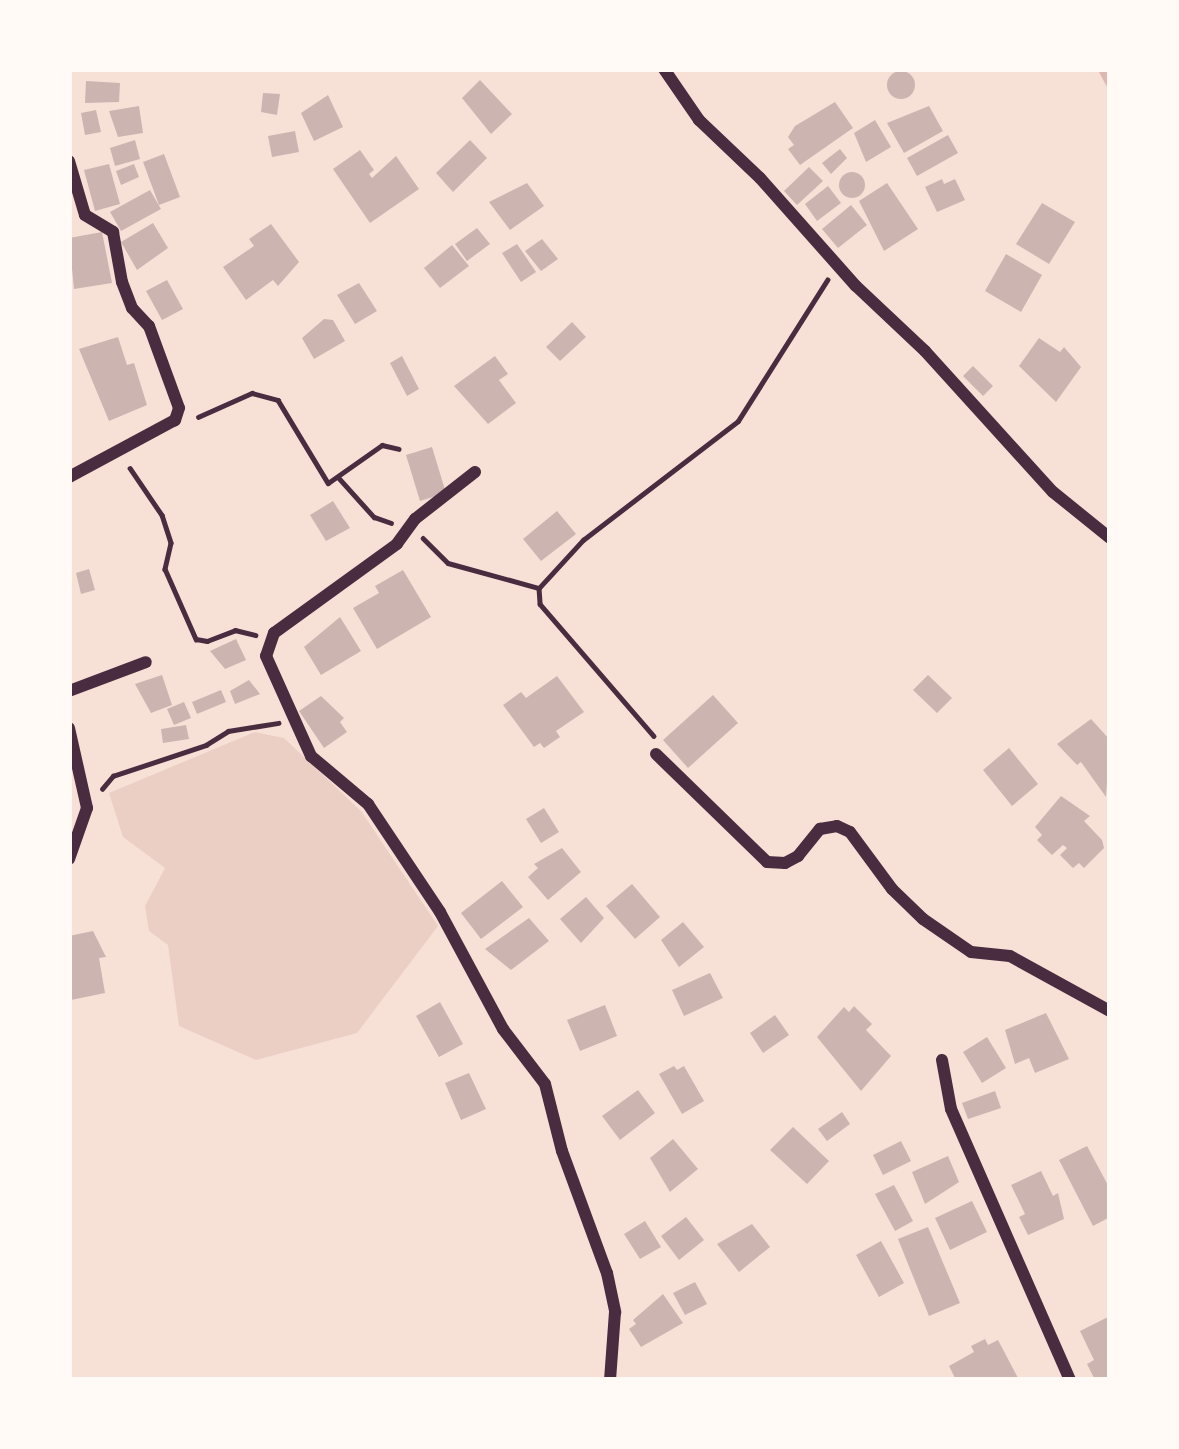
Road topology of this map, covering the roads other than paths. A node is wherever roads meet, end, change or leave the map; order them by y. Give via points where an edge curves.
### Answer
1 (664, 69) edge
2 (69, 161) edge
3 (72, 188) edge
4 (475, 472) dead end
5 (69, 477) edge
6 (1110, 538) edge
7 (146, 662) dead end
8 (69, 691) edge
9 (69, 728) edge
10 (656, 754) road end
11 (69, 860) edge
12 (1110, 1011) edge
13 (942, 1060) dead end
14 (610, 1380) edge
15 (1070, 1380) edge

1 - 6 street via 699,120 1053,492
2 - 3 street
3 - 5 street via 85,214 113,232 132,308 148,326 179,408 175,420
4 - 14 street via 397,544 266,642 266,656 311,755 368,805 440,912 503,1029 545,1084 608,1273 615,1312
7 - 8 street
9 - 11 street via 87,808
10 - 12 street via 767,862 798,856 820,829 850,832 923,919 971,952 1010,956
13 - 15 street via 951,1109

